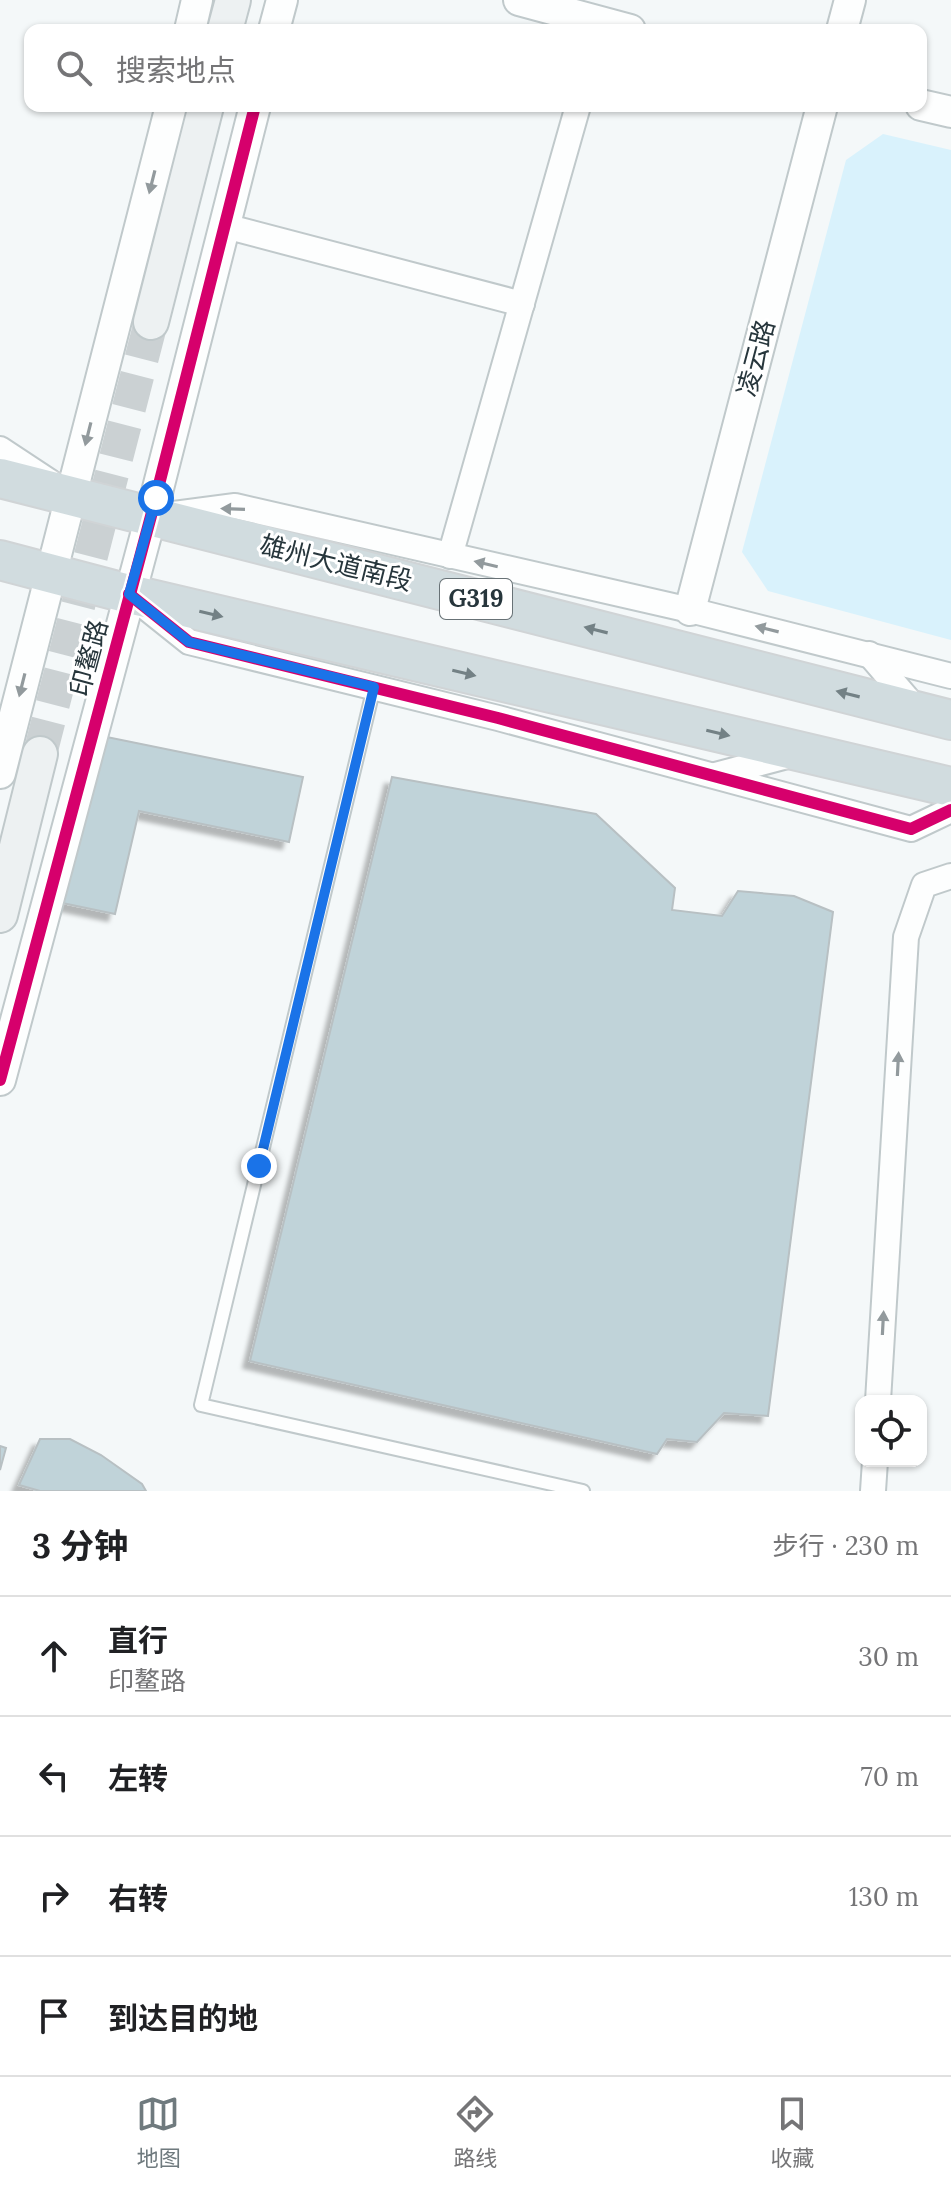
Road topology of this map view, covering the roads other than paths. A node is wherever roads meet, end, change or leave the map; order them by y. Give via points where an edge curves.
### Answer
1 (197, 0) edge
2 (233, 0) edge
3 (282, 0) edge
4 (519, 0) edge
5 (850, 0) edge
6 (191, 24) edge
7 (227, 24) edge
8 (276, 24) edge
9 (600, 24) edge
10 (844, 24) edge
11 (927, 106) edge
12 (169, 112) edge
13 (204, 112) edge
14 (254, 112) edge
15 (576, 112) edge
16 (820, 112) edge
17 (951, 112) edge
18 (225, 226) junction
19 (522, 304) junction
20 (151, 322) tunnel mouth
21 (0, 449) edge
22 (0, 478) edge
23 (72, 496) junction
24 (151, 516) junction
25 (450, 556) junction
26 (0, 560) edge
27 (0, 573) edge
28 (50, 574) junction
29 (129, 594) junction
30 (690, 610) junction
31 (869, 654) junction
32 (951, 676) edge
33 (374, 687) junction
34 (935, 716) edge
35 (801, 752) junction
36 (40, 754) tunnel mouth
37 (0, 773) edge
38 (712, 775) junction
39 (951, 787) edge
40 (951, 810) edge
41 (951, 876) edge
42 (0, 915) edge
43 (0, 1080) edge
44 (878, 1395) edge
45 (875, 1467) edge
46 (583, 1491) edge
47 (873, 1491) edge

1 - 6 street
2 - 7 main road
3 - 8 street
4 - 9 street
5 - 10 street
11 - 17 street
12 -> 23 street
13 - 20 main road
14 - 18 street, 印鳌路
15 - 19 street
16 - 30 street, 凌云路
18 - 19 street
18 - 24 street, 印鳌路
19 - 25 street
21 - 23 street
22 - 23 highway, 雄州大道南段 / G319
23 - 24 highway, 雄州大道南段 / G319
23 - 28 street
25 -> 24 street via 235,506
24 - 29 street, 印鳌路
34 -> 24 highway, 雄州大道南段 / G319
30 -> 25 street
26 - 28 highway
27 - 28 street
28 - 29 highway
28 -> 37 street
29 - 33 street via 189,642
29 -> 35 highway
29 - 43 street, 印鳌路
31 -> 30 street
31 - 32 street
31 - 34 street
33 - 38 street
33 - 46 lane via 201,1405
35 - 38 street
35 - 39 highway
36 - 42 main road
38 - 40 street via 911,829
44 -> 41 street via 906,937 924,885
45 - 47 street

